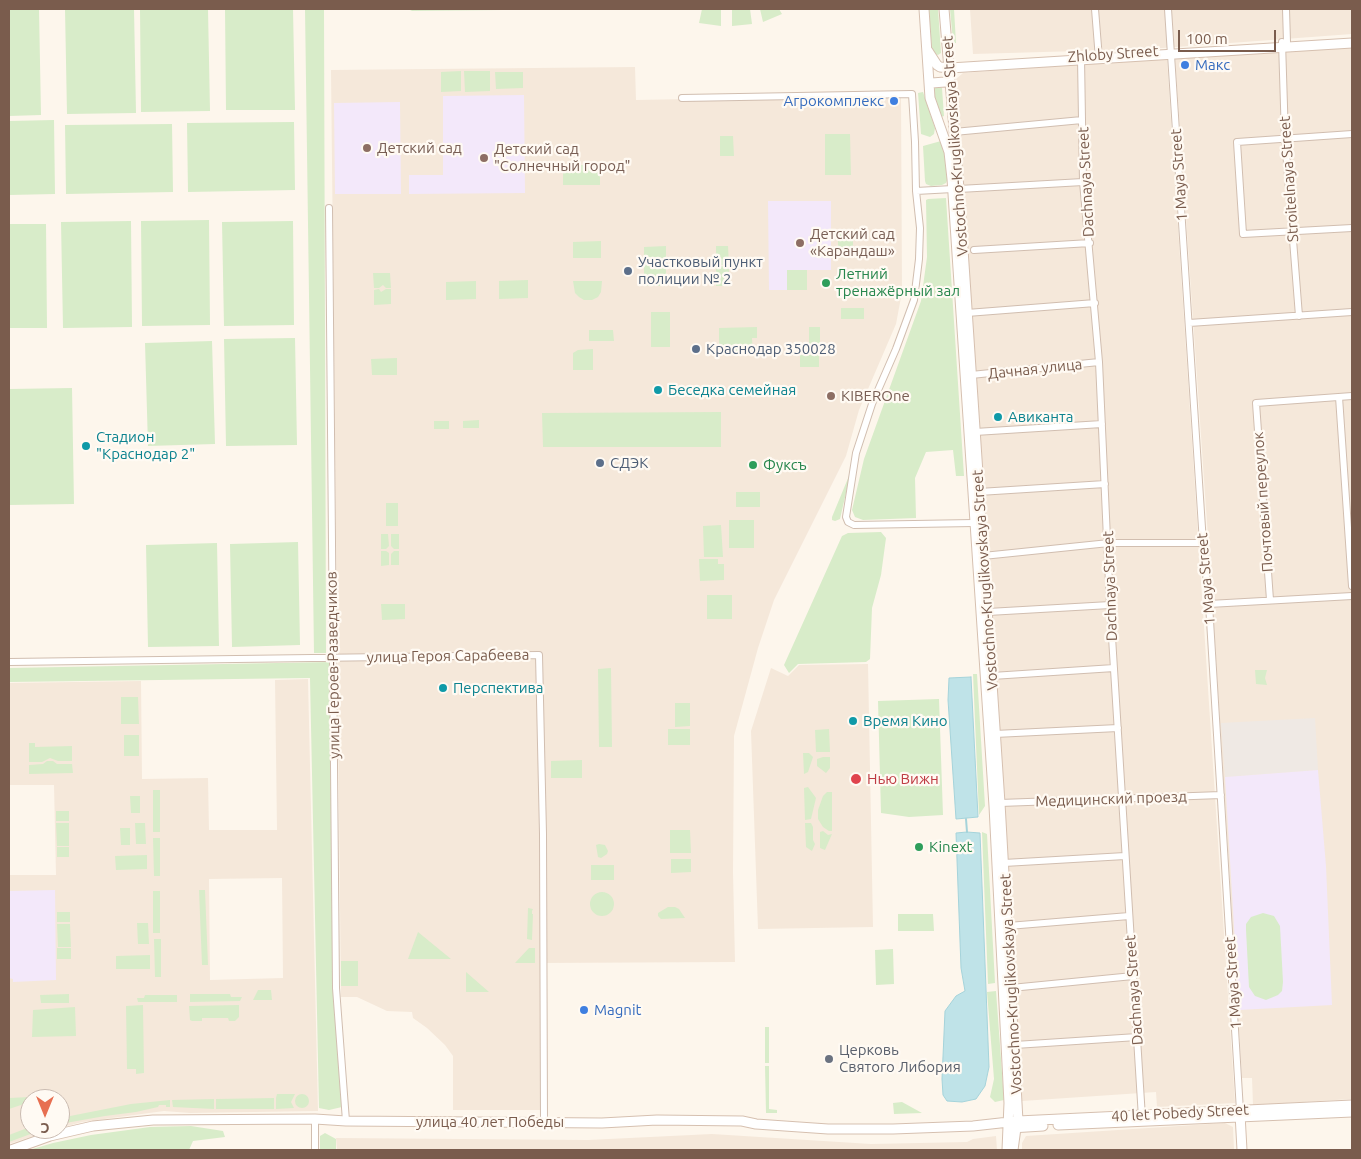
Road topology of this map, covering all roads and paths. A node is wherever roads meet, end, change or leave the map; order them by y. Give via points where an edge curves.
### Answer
1 (924, 9) edge
2 (944, 9) edge
3 (1095, 9) edge
4 (1168, 9) edge
5 (1286, 9) edge
6 (1352, 38) edge
7 (1352, 43) edge
8 (1284, 44) junction
9 (926, 49) junction
10 (949, 53) junction
11 (1171, 53) junction
12 (1099, 57) junction
13 (1081, 58) junction
14 (950, 68) junction
15 (950, 78) junction
16 (929, 81) junction
17 (682, 98) dead end
18 (1082, 120) junction
19 (954, 132) junction
20 (1352, 134) edge
21 (1285, 138) junction
22 (1083, 182) junction
23 (916, 191) junction
24 (955, 192) junction
25 (329, 208) dead end
26 (1352, 228) edge
27 (1293, 231) junction
28 (1090, 243) junction
29 (974, 250) dead end
30 (1095, 303) junction
31 (1352, 312) edge
32 (967, 313) junction
33 (1298, 316) junction
34 (1189, 323) junction
35 (1100, 362) junction
36 (971, 375) junction
37 (1352, 396) edge
38 (1339, 397) junction
39 (1102, 424) junction
40 (975, 432) junction
41 (1105, 484) junction
42 (979, 492) junction
43 (974, 523) junction
44 (1203, 543) junction
45 (1109, 544) junction
46 (983, 556) junction
47 (1352, 586) edge
48 (1352, 596) edge
49 (1270, 600) junction
50 (1209, 604) junction
51 (1110, 605) junction
52 (988, 612) junction
53 (333, 658) junction
54 (9, 662) edge
55 (1114, 668) junction
56 (992, 676) junction
57 (1118, 728) junction
58 (995, 734) junction
59 (1221, 795) junction
60 (1122, 798) junction
61 (1000, 803) junction
62 (1126, 856) junction
63 (1004, 863) junction
64 (1129, 916) junction
65 (1008, 926) junction
66 (1133, 976) junction
67 (1011, 988) junction
68 (1137, 1037) junction
69 (1015, 1045) junction
70 (1352, 1105) edge
71 (1352, 1112) edge
72 (1240, 1114) junction
73 (315, 1119) junction
74 (1142, 1119) junction
75 (346, 1122) junction
76 (544, 1123) junction
77 (1012, 1124) junction
78 (11, 1150) edge
79 (315, 1150) edge
80 (1007, 1150) edge
81 (1013, 1150) edge
82 (1242, 1150) edge

1 - 9 main road, Vostochno-Kruglikovskaya Street
2 - 10 main road, Vostochno-Kruglikovskaya Street
3 - 12 street
4 - 11 street, 1 Maya Street
5 - 8 street, Stroitelnaya Street
6 - 8 main road, Zhloby Street
7 - 8 main road, Zhloby Street
8 - 11 main road, Zhloby Street
8 - 21 street, Stroitelnaya Street
9 - 14 main road via 940,67
9 - 16 main road, Vostochno-Kruglikovskaya Street
10 - 13 main road, Zhloby Street via 956,62 964,63
10 - 14 main road, Vostochno-Kruglikovskaya Street
11 - 12 main road, Zhloby Street
11 - 34 street, 1 Maya Street
12 - 13 main road, Zhloby Street
13 - 14 main road, Zhloby Street
13 - 18 street, Dachnaya Street
14 - 15 main road, Vostochno-Kruglikovskaya Street
15 - 16 main road via 945,82
15 - 19 main road, Vostochno-Kruglikovskaya Street
16 - 24 main road, Vostochno-Kruglikovskaya Street via 930,98 949,152
17 - 23 street via 912,94
18 - 19 street
18 - 22 street, Dachnaya Street
19 - 24 main road, Vostochno-Kruglikovskaya Street
20 - 21 street
21 - 27 street, Stroitelnaya Street
21 - 27 street via 1237,142 1243,234
22 - 24 street
22 - 28 street, Dachnaya Street
23 - 24 street
23 - 43 street via 920,228 914,300 856,453 846,517 854,526
24 - 32 main road, Vostochno-Kruglikovskaya Street
24 - 43 main road, Vostochno-Kruglikovskaya Street
25 - 53 street, улица Героев-Разведчиков
26 - 27 street
27 - 33 street, Stroitelnaya Street
28 - 29 street
28 - 30 street, Dachnaya Street
30 - 32 street
30 - 35 street, Dachnaya Street
31 - 33 street
32 - 36 main road, Vostochno-Kruglikovskaya Street
33 - 34 street
34 - 44 street, 1 Maya Street
35 - 36 street, Дачная улица
35 - 39 street, Dachnaya Street
36 - 40 main road, Vostochno-Kruglikovskaya Street
37 - 38 street
38 - 47 street
38 - 49 street, Почтовый переулок via 1256,403
39 - 40 street
39 - 41 street, Dachnaya Street
40 - 42 main road, Vostochno-Kruglikovskaya Street
41 - 42 street
41 - 45 street, Dachnaya Street
42 - 46 main road, Vostochno-Kruglikovskaya Street
43 - 77 main road, Vostochno-Kruglikovskaya Street
44 - 45 street
44 - 50 street, 1 Maya Street
45 - 46 street
45 - 51 street, Dachnaya Street
46 - 52 main road, Vostochno-Kruglikovskaya Street
48 - 49 street
49 - 50 street
50 - 59 street, 1 Maya Street
51 - 52 street
51 - 55 street, Dachnaya Street
52 - 56 main road, Vostochno-Kruglikovskaya Street
53 - 54 street, улица Героя Сарабеева
53 - 75 street, улица Героев-Разведчиков via 336,988
53 - 76 street, улица Героя Сарабеева via 539,655
55 - 56 street
55 - 57 street, Dachnaya Street
56 - 58 main road, Vostochno-Kruglikovskaya Street
57 - 58 street
57 - 60 street, Dachnaya Street
58 - 61 main road, Vostochno-Kruglikovskaya Street
59 - 60 street, Медицинский проезд
59 - 72 street, 1 Maya Street
60 - 61 street, Медицинский проезд
60 - 62 street, Dachnaya Street
61 - 63 main road, Vostochno-Kruglikovskaya Street
62 - 63 street
62 - 64 street, Dachnaya Street
63 - 65 main road, Vostochno-Kruglikovskaya Street
64 - 65 street
64 - 66 street, Dachnaya Street
65 - 67 main road, Vostochno-Kruglikovskaya Street
66 - 67 street
66 - 68 street, Dachnaya Street
67 - 69 main road, Vostochno-Kruglikovskaya Street
68 - 69 street
68 - 74 street, Dachnaya Street
69 - 77 main road, Vostochno-Kruglikovskaya Street
70 - 72 main road, 40 let Pobedy Street
71 - 72 main road, 40 let Pobedy Street
72 - 74 main road
72 - 82 main road, 1 Maya Street
73 - 75 main road, улица 40 лет Победы
73 - 78 main road, улица 40 лет Победы via 123,1122 50,1136
73 - 79 street
74 - 77 main road, 40 let Pobedy Street
74 - 77 main road, улица 40 лет Победы via 1116,1123
75 - 76 main road, улица 40 лет Победы
76 - 77 main road, улица 40 лет Победы via 727,1121 852,1130
77 - 80 main road, Vostochno-Kruglikovskaya Street
77 - 81 main road, Vostochno-Kruglikovskaya Street

